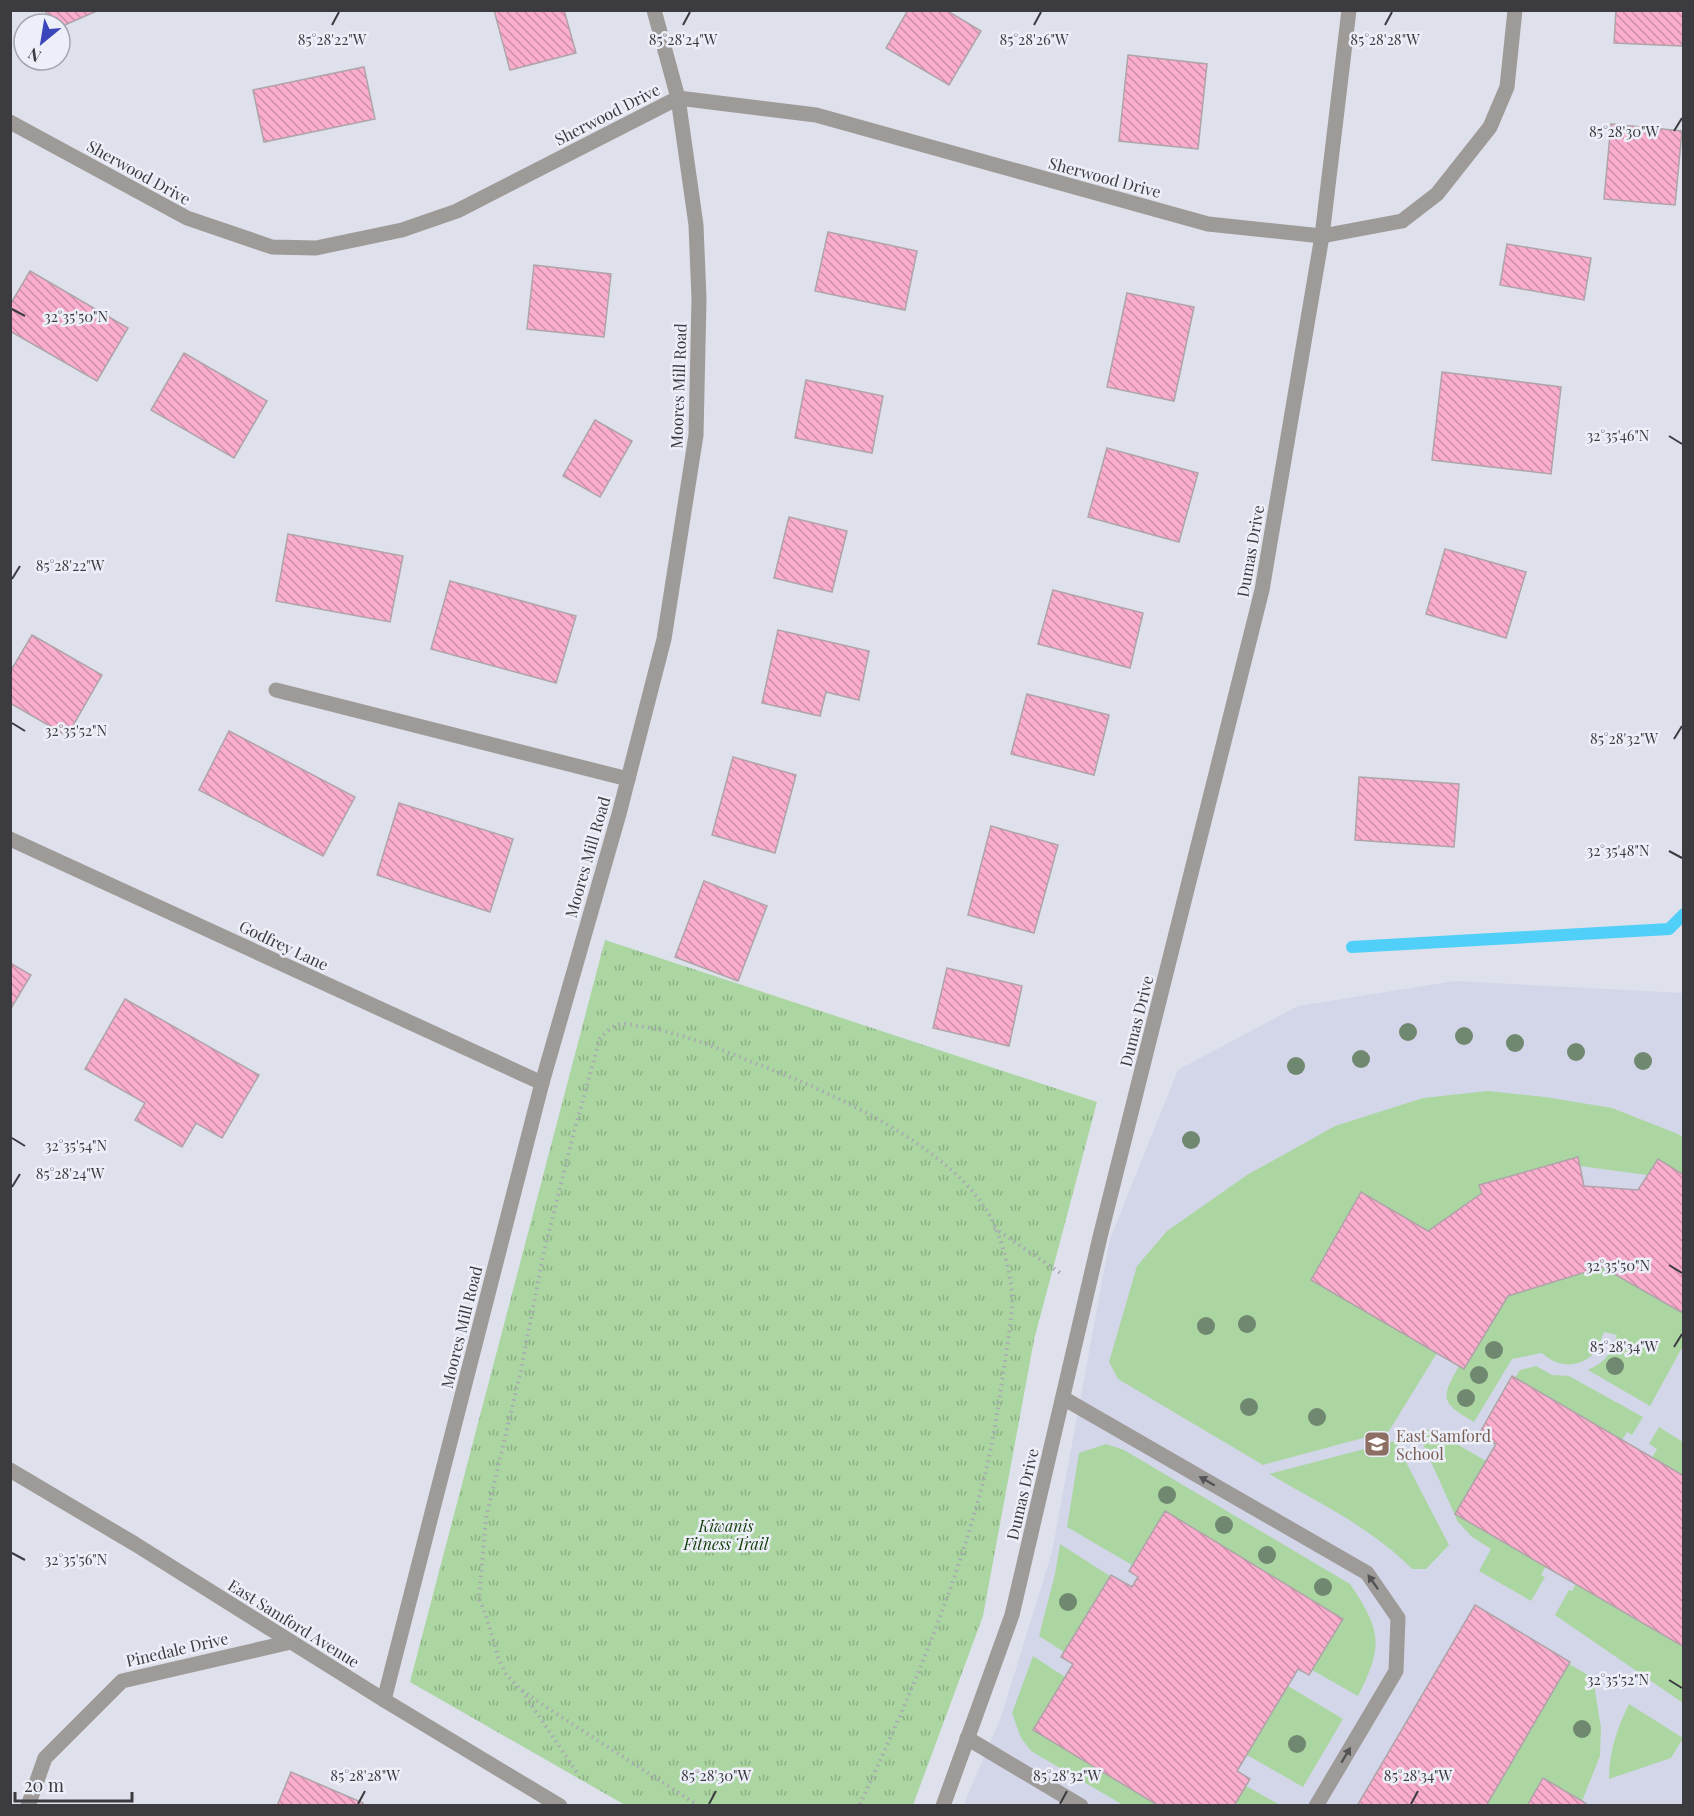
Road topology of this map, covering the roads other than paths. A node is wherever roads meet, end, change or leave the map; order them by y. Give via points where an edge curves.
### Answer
1 (654, 10) edge
2 (1349, 10) edge
3 (1515, 10) edge
4 (678, 98) junction
5 (10, 122) edge
6 (1322, 236) junction
7 (276, 690) dead end
8 (628, 779) junction
9 (10, 839) edge
10 (542, 1083) junction
11 (1063, 1398) junction
12 (10, 1470) edge
13 (291, 1642) junction
14 (384, 1700) junction
15 (967, 1738) junction
16 (28, 1806) edge
17 (560, 1806) edge
18 (943, 1806) edge
19 (1081, 1806) edge
20 (1316, 1806) edge

1 - 4 street, Moores Mill Road
2 - 6 street, Dumas Drive
3 - 6 street via 1508,87 1490,127 1437,194 1402,221
4 - 5 street, Sherwood Drive via 457,211 402,230 316,248 272,248 187,219
4 - 6 street, Sherwood Drive via 816,115 1208,224
4 - 8 street, Moores Mill Road via 696,225 696,435 664,639
6 - 11 street, Dumas Drive via 1262,590
7 - 8 street
8 - 10 street, Moores Mill Road
9 - 10 street, Godfrey Lane
10 - 14 street, Moores Mill Road
11 - 15 street, Dumas Drive via 1012,1615
20 -> 11 street via 1396,1671 1398,1618 1367,1573
12 - 13 street, East Samford Avenue
13 - 14 street, East Samford Avenue
13 - 16 street, Pinedale Drive via 122,1681 45,1758
14 - 17 street, East Samford Avenue
15 - 18 street, Dumas Drive
15 - 19 street

